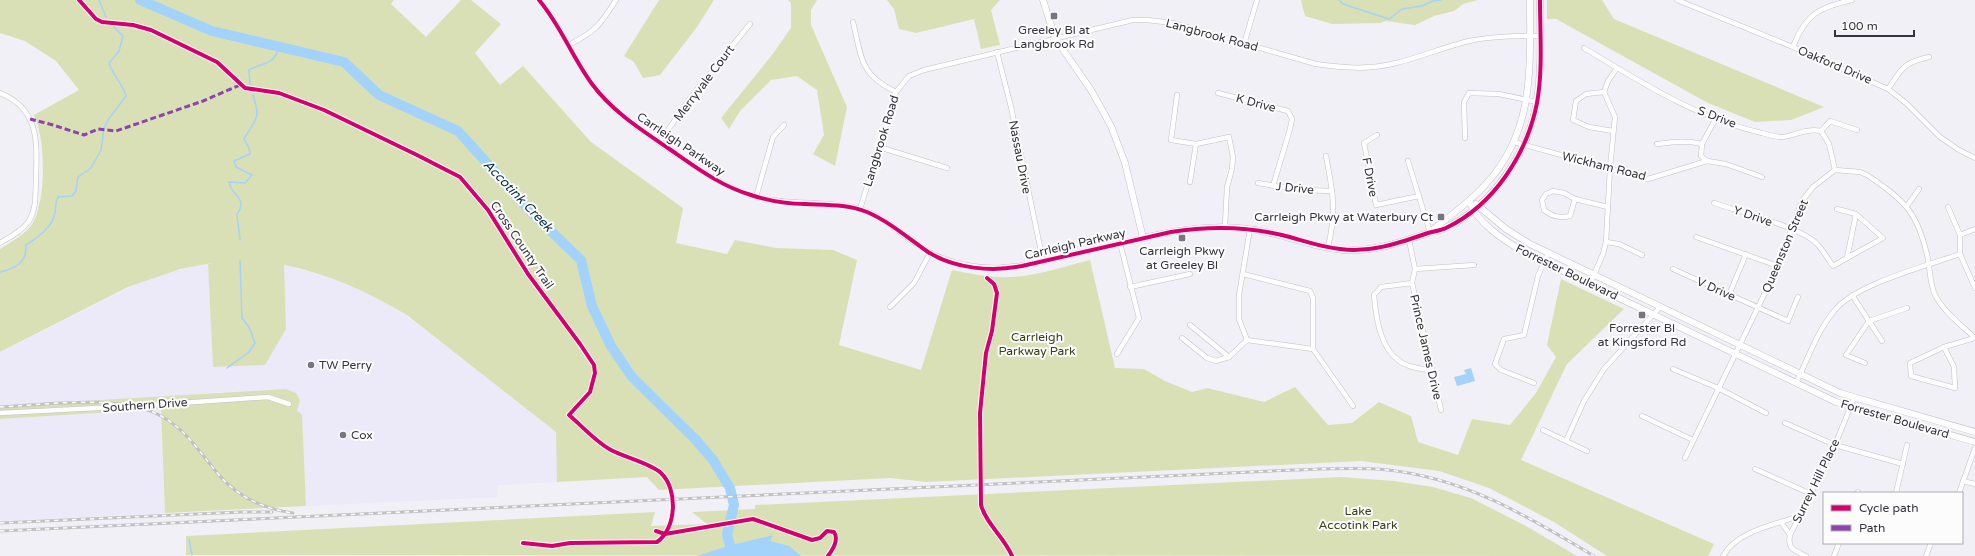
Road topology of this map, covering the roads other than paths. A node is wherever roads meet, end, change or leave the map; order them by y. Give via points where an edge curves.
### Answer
1 (539, 0) edge
2 (616, 0) edge
3 (1043, 0) edge
4 (1257, 0) edge
5 (1530, 0) edge
6 (1540, 0) edge
7 (1677, 0) edge
8 (1852, 0) edge
9 (853, 22) dead end
10 (750, 24) dead end
11 (1530, 36) junction
12 (1540, 36) junction
13 (1055, 38) junction
14 (1244, 44) junction
15 (569, 45) junction
16 (1793, 47) junction
17 (1584, 48) dead end
18 (997, 52) junction
19 (1930, 57) dead end
20 (1617, 68) junction
21 (1888, 89) junction
22 (896, 92) junction
23 (1604, 92) junction
24 (0, 93) edge
25 (1218, 93) dead end
26 (1177, 95) dead end
27 (1527, 100) junction
28 (1537, 102) junction
29 (1716, 118) junction
30 (784, 125) dead end
31 (1857, 130) dead end
32 (1613, 131) junction
33 (1821, 131) junction
34 (1377, 135) dead end
35 (1465, 138) dead end
36 (659, 142) junction
37 (1514, 142) junction
38 (1196, 144) junction
39 (1658, 144) dead end
40 (1702, 144) junction
41 (1523, 145) junction
42 (879, 147) junction
43 (1326, 156) dead end
44 (1975, 158) edge
45 (1408, 161) dead end
46 (1707, 161) junction
47 (946, 168) dead end
48 (1610, 168) junction
49 (1835, 170) junction
50 (1762, 177) dead end
51 (1190, 182) dead end
52 (1258, 183) dead end
53 (1273, 186) junction
54 (1919, 189) dead end
55 (1332, 191) junction
56 (1420, 196) junction
57 (756, 197) junction
58 (1575, 199) junction
59 (1469, 201) junction
60 (1714, 203) dead end
61 (1479, 205) junction
62 (1907, 206) junction
63 (1608, 207) junction
64 (1948, 207) dead end
65 (860, 209) junction
66 (1837, 209) dead end
67 (1472, 210) junction
68 (1856, 214) junction
69 (1225, 226) junction
70 (1250, 229) junction
71 (1791, 229) junction
72 (1975, 229) edge
73 (1430, 232) junction
74 (1960, 235) junction
75 (1696, 237) dead end
76 (1143, 238) junction
77 (1409, 240) junction
78 (1606, 242) junction
79 (0, 243) edge
80 (1120, 244) junction
81 (1328, 247) junction
82 (930, 253) junction
83 (1548, 253) junction
84 (1746, 254) junction
85 (1960, 254) junction
86 (1642, 255) dead end
87 (1847, 258) junction
88 (1043, 261) junction
89 (1544, 263) junction
90 (1474, 265) dead end
91 (1929, 265) junction
92 (1778, 266) junction
93 (1415, 269) junction
94 (1673, 269) dead end
95 (1190, 274) dead end
96 (1243, 274) junction
97 (1594, 275) junction
98 (1412, 283) junction
99 (1590, 284) junction
100 (1130, 287) junction
101 (1975, 288) edge
102 (1729, 295) junction
103 (1852, 295) junction
104 (1798, 297) dead end
105 (890, 307) dead end
106 (1660, 308) junction
107 (1758, 308) junction
108 (1907, 308) dead end
109 (1654, 316) junction
110 (1869, 321) junction
111 (1190, 325) dead end
112 (1182, 338) dead end
113 (1975, 338) edge
114 (1246, 340) junction
115 (1882, 341) dead end
116 (1739, 344) junction
117 (1944, 347) junction
118 (1313, 349) junction
119 (1117, 354) dead end
120 (1735, 354) junction
121 (1229, 357) junction
122 (1865, 363) dead end
123 (1673, 369) dead end
124 (1431, 371) junction
125 (1800, 374) junction
126 (1534, 383) dead end
127 (1796, 383) junction
128 (1718, 388) junction
129 (1854, 398) junction
130 (289, 404) dead end
131 (1353, 406) dead end
132 (1851, 408) junction
133 (1441, 410) dead end
134 (0, 413) edge
135 (1766, 413) dead end
136 (1642, 416) dead end
137 (1785, 423) dead end
138 (1543, 430) dead end
139 (1975, 432) edge
140 (1693, 440) junction
141 (1566, 441) junction
142 (1975, 442) edge
143 (1835, 445) junction
144 (1907, 445) dead end
145 (1975, 448) edge
146 (1587, 451) dead end
147 (1685, 458) dead end
148 (1903, 464) junction
149 (1755, 469) dead end
150 (1963, 480) junction
151 (1975, 484) edge
152 (1896, 492) edge
153 (1959, 492) edge
154 (1811, 494) junction
155 (1800, 516) junction
156 (1781, 522) junction
157 (1790, 535) junction
158 (1839, 544) edge
159 (1931, 544) edge
160 (1723, 556) edge
161 (1806, 556) edge
162 (1834, 556) edge
163 (1926, 556) edge

1 - 15 street, Carrleigh Parkway
2 - 15 street via 598,26 588,35
3 - 13 street
4 - 14 street
5 - 11 street, Carrleigh Parkway
6 - 12 street, Carrleigh Parkway
7 - 16 street, Oakford Drive
8 - 16 street via 1830,5 1814,14 1802,27
9 - 22 street via 868,73
10 - 36 street, Merryvale Court via 688,101
11 - 12 street, Langbrook Road
11 - 14 street, Langbrook Road via 1504,36 1471,41 1394,63 1357,68 1316,64
11 - 27 street, Carrleigh Parkway
12 - 28 street, Carrleigh Parkway
13 - 14 street, Langbrook Road via 1119,22 1147,20 1173,23
13 - 18 street, Langbrook Road
13 - 76 street via 1091,90 1111,126 1125,163
15 - 36 street, Carrleigh Parkway via 603,98 625,118
16 - 21 street, Oakford Drive
17 - 20 street, S Drive
18 - 22 street, Langbrook Road via 915,73 904,80
18 - 88 street, Nassau Drive
19 - 21 street via 1913,60 1904,66
20 - 23 street
20 - 29 street, S Drive via 1679,102
21 - 44 street, Oakford Drive via 1940,137
22 - 42 street, Langbrook Road
23 - 32 street via 1615,117
23 - 32 street via 1586,94 1576,101 1574,120 1589,127
24 - 79 street via 26,112 33,126 36,149 33,211 24,226
25 - 53 street, K Drive via 1288,111 1292,119 1290,129
26 - 38 street via 1171,140
27 - 28 street
27 - 35 street via 1499,94 1469,93 1464,102
27 - 37 street, Carrleigh Parkway
28 - 41 street, Carrleigh Parkway
29 - 33 street, S Drive via 1782,137 1812,129
29 - 40 street
30 - 57 street via 773,137
31 - 33 street via 1830,121
32 - 48 street
33 - 49 street via 1829,144
34 - 56 street, F Drive via 1364,143 1376,205
36 - 57 street, Carrleigh Parkway via 713,178
37 - 41 street, Wickham Road
37 - 59 street, Carrleigh Parkway via 1495,174
38 - 51 street
38 - 69 street via 1230,136 1233,157 1227,187
39 - 40 street via 1690,141
40 - 46 street via 1701,156
41 - 48 street, Wickham Road
41 - 61 street, Carrleigh Parkway via 1503,180
42 - 47 street
42 - 65 street, Langbrook Road
43 - 55 street
45 - 56 street
46 - 48 street, Wickham Road via 1648,179
46 - 50 street, Wickham Road via 1726,164
48 - 63 street
49 - 62 street via 1867,175
49 - 71 street, Queenston Street via 1807,194
52 - 53 street, J Drive
53 - 55 street, J Drive
54 - 62 street
55 - 81 street via 1334,218
56 - 73 street
57 - 65 street, Carrleigh Parkway via 790,203
58 - 58 street via 1553,191 1546,194 1542,200 1544,210 1551,216 1561,218 1570,216
58 - 63 street
59 - 61 street, Forrester Boulevard
59 - 67 street, Forrester Boulevard
59 - 73 street, Carrleigh Parkway
60 - 71 street, Y Drive
61 - 67 street, Carrleigh Parkway
61 - 83 street, Forrester Boulevard via 1506,229
62 - 91 street via 1921,229
63 - 78 street
64 - 74 street
65 - 82 street, Carrleigh Parkway via 888,222
66 - 68 street
67 - 73 street, Carrleigh Parkway via 1446,228
67 - 89 street, Forrester Boulevard via 1500,237
68 - 87 street
68 - 87 street via 1883,238
69 - 70 street, Carrleigh Parkway
69 - 76 street, Carrleigh Parkway via 1195,228
70 - 81 street, Carrleigh Parkway
70 - 96 street
71 - 87 street, Y Drive via 1817,243 1833,266
71 - 92 street, Queenston Street
72 - 74 street
73 - 77 street, Carrleigh Parkway
74 - 85 street
75 - 84 street
76 - 80 street, Carrleigh Parkway
77 - 81 street, Carrleigh Parkway via 1369,250
77 - 93 street
78 - 86 street via 1619,244
78 - 97 street
80 - 88 street, Carrleigh Parkway
80 - 100 street
82 - 88 street, Carrleigh Parkway via 958,264 985,268 1013,268
82 - 105 street via 914,283
83 - 89 street
83 - 97 street, Forrester Boulevard
84 - 92 street
84 - 102 street
85 - 91 street
85 - 101 street
89 - 99 street, Forrester Boulevard
89 - 126 street via 1538,276 1524,335 1504,339 1495,364 1501,370
90 - 93 street
91 - 103 street
91 - 113 street via 1932,287 1940,302
92 - 107 street, Queenston Street
93 - 98 street
94 - 102 street, V Drive
95 - 100 street
96 - 114 street via 1239,295 1239,319
96 - 118 street via 1310,291 1313,298
97 - 99 street
97 - 106 street, Forrester Boulevard
98 - 124 street, Prince James Drive
98 - 124 street via 1381,287 1374,295 1380,333 1392,354 1408,366
99 - 109 street, Forrester Boulevard
100 - 119 street via 1139,318
102 - 107 street, V Drive
103 - 110 street
103 - 125 street via 1840,304 1827,320
104 - 107 street, V Drive via 1788,321
106 - 109 street
106 - 116 street, Forrester Boulevard
107 - 116 street, Queenston Street
108 - 110 street
109 - 120 street, Forrester Boulevard
109 - 141 street via 1604,369 1584,401
110 - 115 street
110 - 122 street via 1846,355
111 - 121 street
112 - 121 street via 1207,358 1216,361
113 - 117 street
114 - 118 street
114 - 121 street
116 - 120 street, Queenston Street
116 - 125 street, Forrester Boulevard
117 - 117 street via 1954,367 1955,388 1911,376 1910,363
118 - 131 street
120 - 127 street, Forrester Boulevard
120 - 128 street, Queenston Street
123 - 128 street
124 - 133 street, Prince James Drive
125 - 127 street
125 - 129 street, Forrester Boulevard
127 - 132 street, Forrester Boulevard
128 - 135 street
128 - 140 street, Queenston Street
129 - 132 street, Surrey Hill Place
129 - 139 street, Forrester Boulevard
130 - 134 street, Southern Drive via 268,397
132 - 142 street, Forrester Boulevard
132 - 143 street, Surrey Hill Place
136 - 140 street
137 - 143 street
138 - 141 street
140 - 147 street, Queenston Street
141 - 146 street
143 - 148 street
143 - 154 street, Surrey Hill Place
144 - 148 street
145 - 150 street
148 - 152 street
149 - 154 street
150 - 151 street
150 - 153 street
154 - 155 street, Surrey Hill Place
155 - 156 street
155 - 157 street, Surrey Hill Place
156 - 157 street
156 - 160 street via 1744,535 1727,548
157 - 161 street, Surrey Hill Place via 1790,547
158 - 162 street
159 - 163 street

